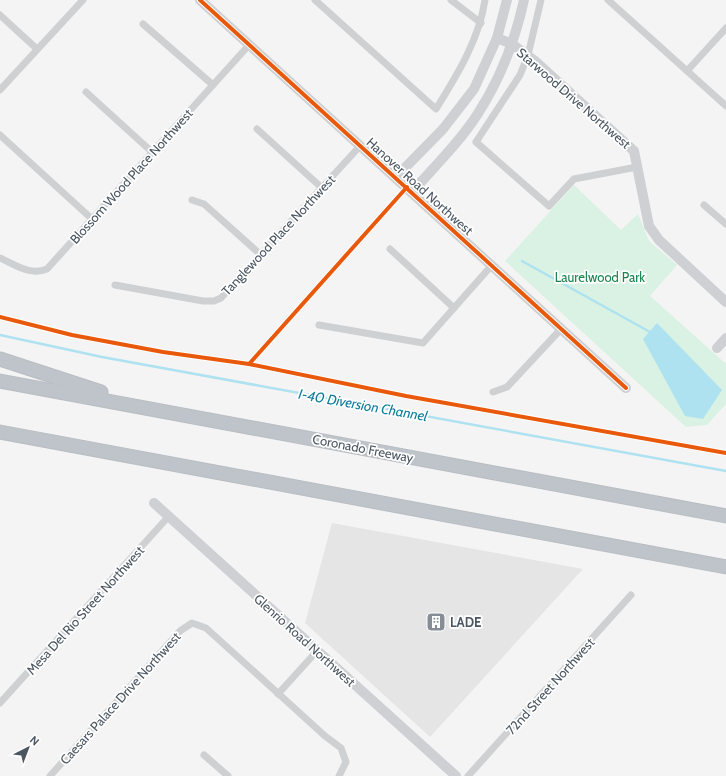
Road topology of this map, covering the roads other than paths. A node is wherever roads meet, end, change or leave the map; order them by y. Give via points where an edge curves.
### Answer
1 (83, 0) edge
2 (200, 0) edge
3 (315, 0) edge
4 (451, 0) edge
5 (485, 0) edge
6 (507, 0) edge
7 (524, 0) edge
8 (541, 0) edge
9 (608, 0) edge
10 (0, 15) edge
11 (481, 23) junction
12 (144, 24) dead end
13 (726, 28) edge
14 (497, 38) junction
15 (512, 44) junction
16 (249, 45) junction
17 (37, 49) junction
18 (528, 55) junction
19 (687, 71) junction
20 (213, 85) junction
21 (0, 90) edge
22 (86, 92) dead end
23 (726, 106) edge
24 (257, 129) dead end
25 (0, 135) edge
26 (360, 146) junction
27 (152, 152) junction
28 (637, 167) junction
29 (396, 177) junction
30 (322, 188) junction
31 (412, 192) junction
32 (192, 200) dead end
33 (704, 205) dead end
34 (92, 219) junction
35 (726, 224) edge
36 (390, 249) dead end
37 (261, 255) junction
38 (0, 258) edge
39 (492, 265) junction
40 (115, 285) dead end
41 (726, 302) edge
42 (454, 308) junction
43 (319, 325) dead end
44 (561, 329) junction
45 (726, 338) edge
46 (717, 348) dead end
47 (0, 359) edge
48 (0, 381) edge
49 (626, 388) dead end
50 (493, 392) dead end
51 (152, 409) junction
52 (0, 432) edge
53 (154, 503) dead end
54 (169, 516) junction
55 (726, 516) edge
56 (726, 567) edge
57 (631, 595) dead end
58 (317, 651) junction
59 (278, 694) junction
60 (0, 703) edge
61 (204, 754) dead end
62 (50, 776) edge
63 (228, 776) edge
64 (339, 776) edge
65 (456, 776) edge
66 (468, 776) edge

1 - 17 street
2 - 16 street, Hanover Road Northwest
3 - 11 street via 436,109 460,70
4 - 11 street
5 - 11 street
6 - 14 street
7 - 15 street
8 - 18 street
9 - 19 street
10 - 17 street
12 - 20 street
13 - 19 street
14 - 15 street, Starwood Drive Northwest
14 - 29 street via 474,89 443,129
15 - 18 street, Starwood Drive Northwest
15 - 31 street via 496,82 477,116
16 - 20 street, Blossom Wood Place Northwest
16 - 26 street, Hanover Road Northwest
17 - 21 street
18 - 28 street, Starwood Drive Northwest via 634,151
18 - 28 street via 520,75 476,142 549,206 574,179
19 - 23 street
20 - 27 street, Blossom Wood Place Northwest
22 - 27 street
24 - 30 street
25 - 34 street
26 - 29 street, Hanover Road Northwest
26 - 30 street, Tanglewood Place Northwest
27 - 34 street, Blossom Wood Place Northwest
28 - 41 street, Starwood Drive Northwest via 650,226 658,240
29 - 31 street, Hanover Road Northwest
30 - 37 street, Tanglewood Place Northwest
31 - 39 street, Hanover Road Northwest
32 - 37 street via 204,204
33 - 35 street
34 - 38 street, Blossom Wood Place Northwest via 47,269 40,272 30,272
36 - 42 street
37 - 40 street, Tanglewood Place Northwest via 221,298 214,301
39 - 42 street
39 - 44 street, Hanover Road Northwest
42 - 43 street via 423,344
44 - 49 street, Hanover Road Northwest
44 - 50 street via 507,387
45 - 46 street
47 - 51 highway
48 - 51 highway, Coronado Freeway
51 - 55 highway, Coronado Freeway
52 - 56 highway
53 - 54 street, Glenrio Road Northwest
54 - 58 street, Glenrio Road Northwest
54 - 60 street, Mesa Del Rio Street Northwest
57 - 66 street, 72nd Street Northwest
58 - 59 street
58 - 65 street, Glenrio Road Northwest
59 - 62 street, Caesars Palace Drive Northwest via 206,628 192,623 180,631
59 - 64 street via 341,748 346,762
61 - 63 street

